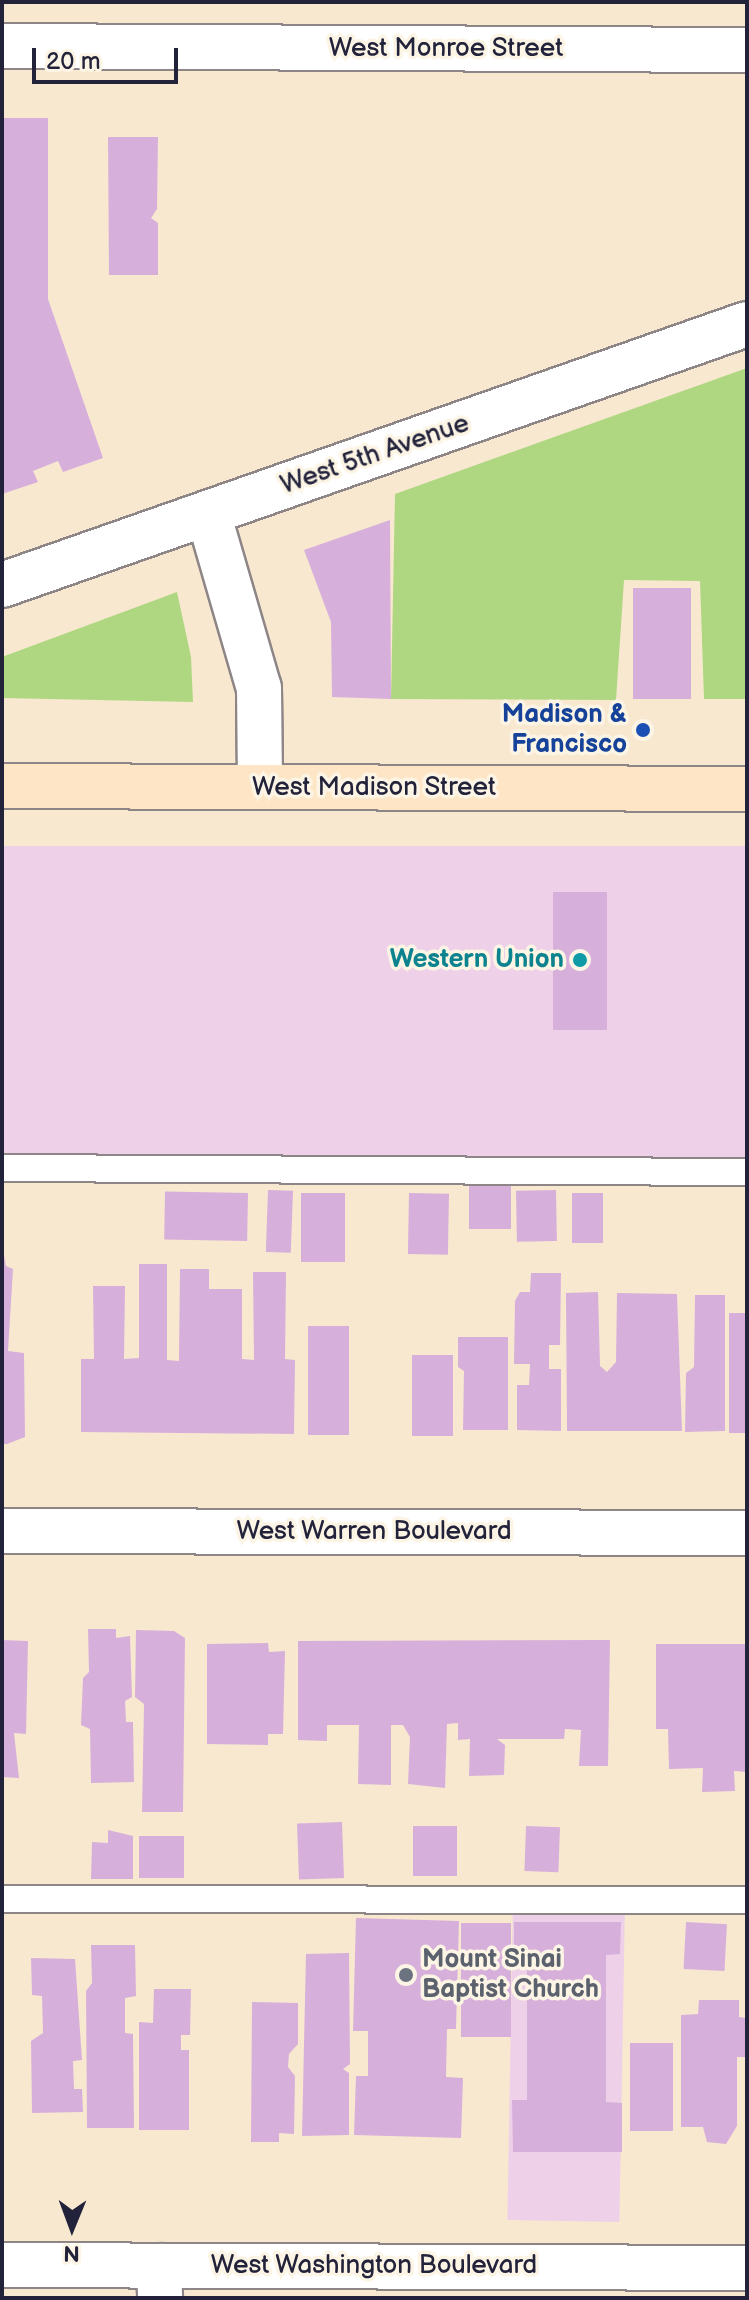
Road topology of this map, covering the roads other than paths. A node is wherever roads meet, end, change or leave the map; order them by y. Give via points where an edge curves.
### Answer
1 (2, 46) edge
2 (747, 50) edge
3 (747, 324) edge
4 (208, 513) junction
5 (2, 585) edge
6 (2, 786) edge
7 (260, 787) junction
8 (747, 789) edge
9 (2, 1168) edge
10 (747, 1172) edge
11 (2, 1531) edge
12 (747, 1533) edge
13 (2, 1899) edge
14 (747, 1900) edge
15 (2, 2265) edge
16 (747, 2268) edge
17 (160, 2282) edge

1 - 2 street, West Monroe Street
3 - 4 street, West 5th Avenue
4 - 5 street, West 5th Avenue
4 - 7 street via 259,688
6 - 7 main road, West Madison Street
7 - 8 main road, West Madison Street
9 - 10 lane
11 - 12 street, West Warren Boulevard
13 - 14 lane
15 - 17 street, West Washington Boulevard
16 - 17 street, West Washington Boulevard

